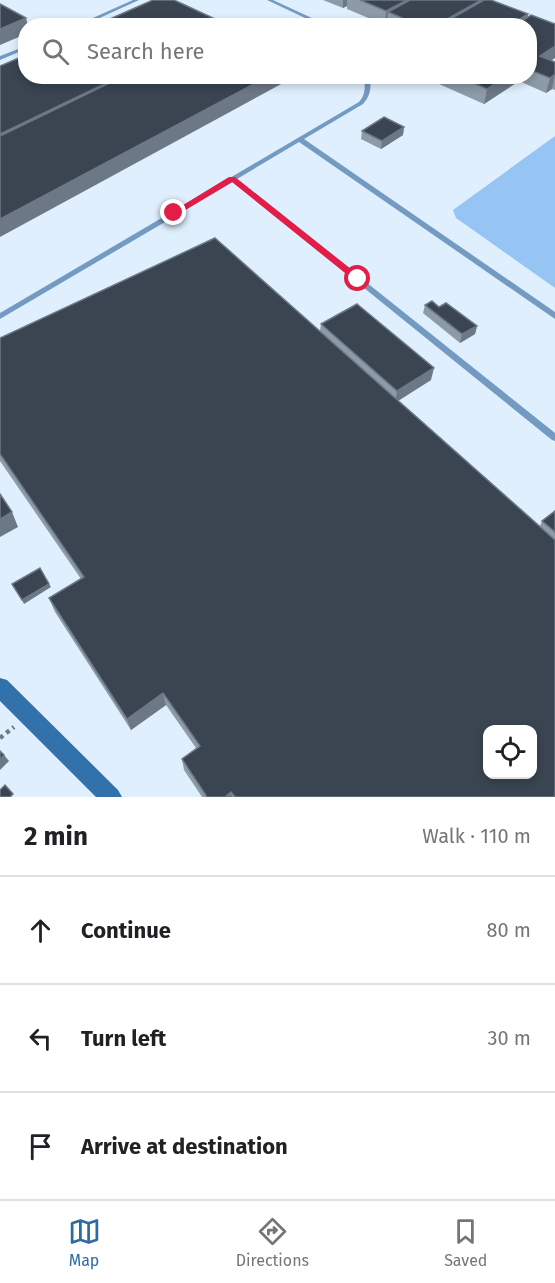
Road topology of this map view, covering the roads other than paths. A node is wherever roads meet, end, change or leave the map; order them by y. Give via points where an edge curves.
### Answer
1 (137, 0) edge
2 (269, 0) edge
3 (95, 18) edge
4 (309, 18) edge
5 (18, 50) edge
6 (0, 58) edge
7 (367, 84) edge
8 (299, 139) junction
9 (232, 178) junction
10 (0, 316) edge
11 (555, 316) edge
12 (555, 438) edge
13 (0, 687) edge
14 (111, 797) edge

1 - 3 lane
2 - 4 lane
5 - 6 lane
7 - 8 lane via 367,96 361,103
8 - 9 lane
8 - 11 lane
9 - 10 lane
9 - 12 lane
13 - 14 street

